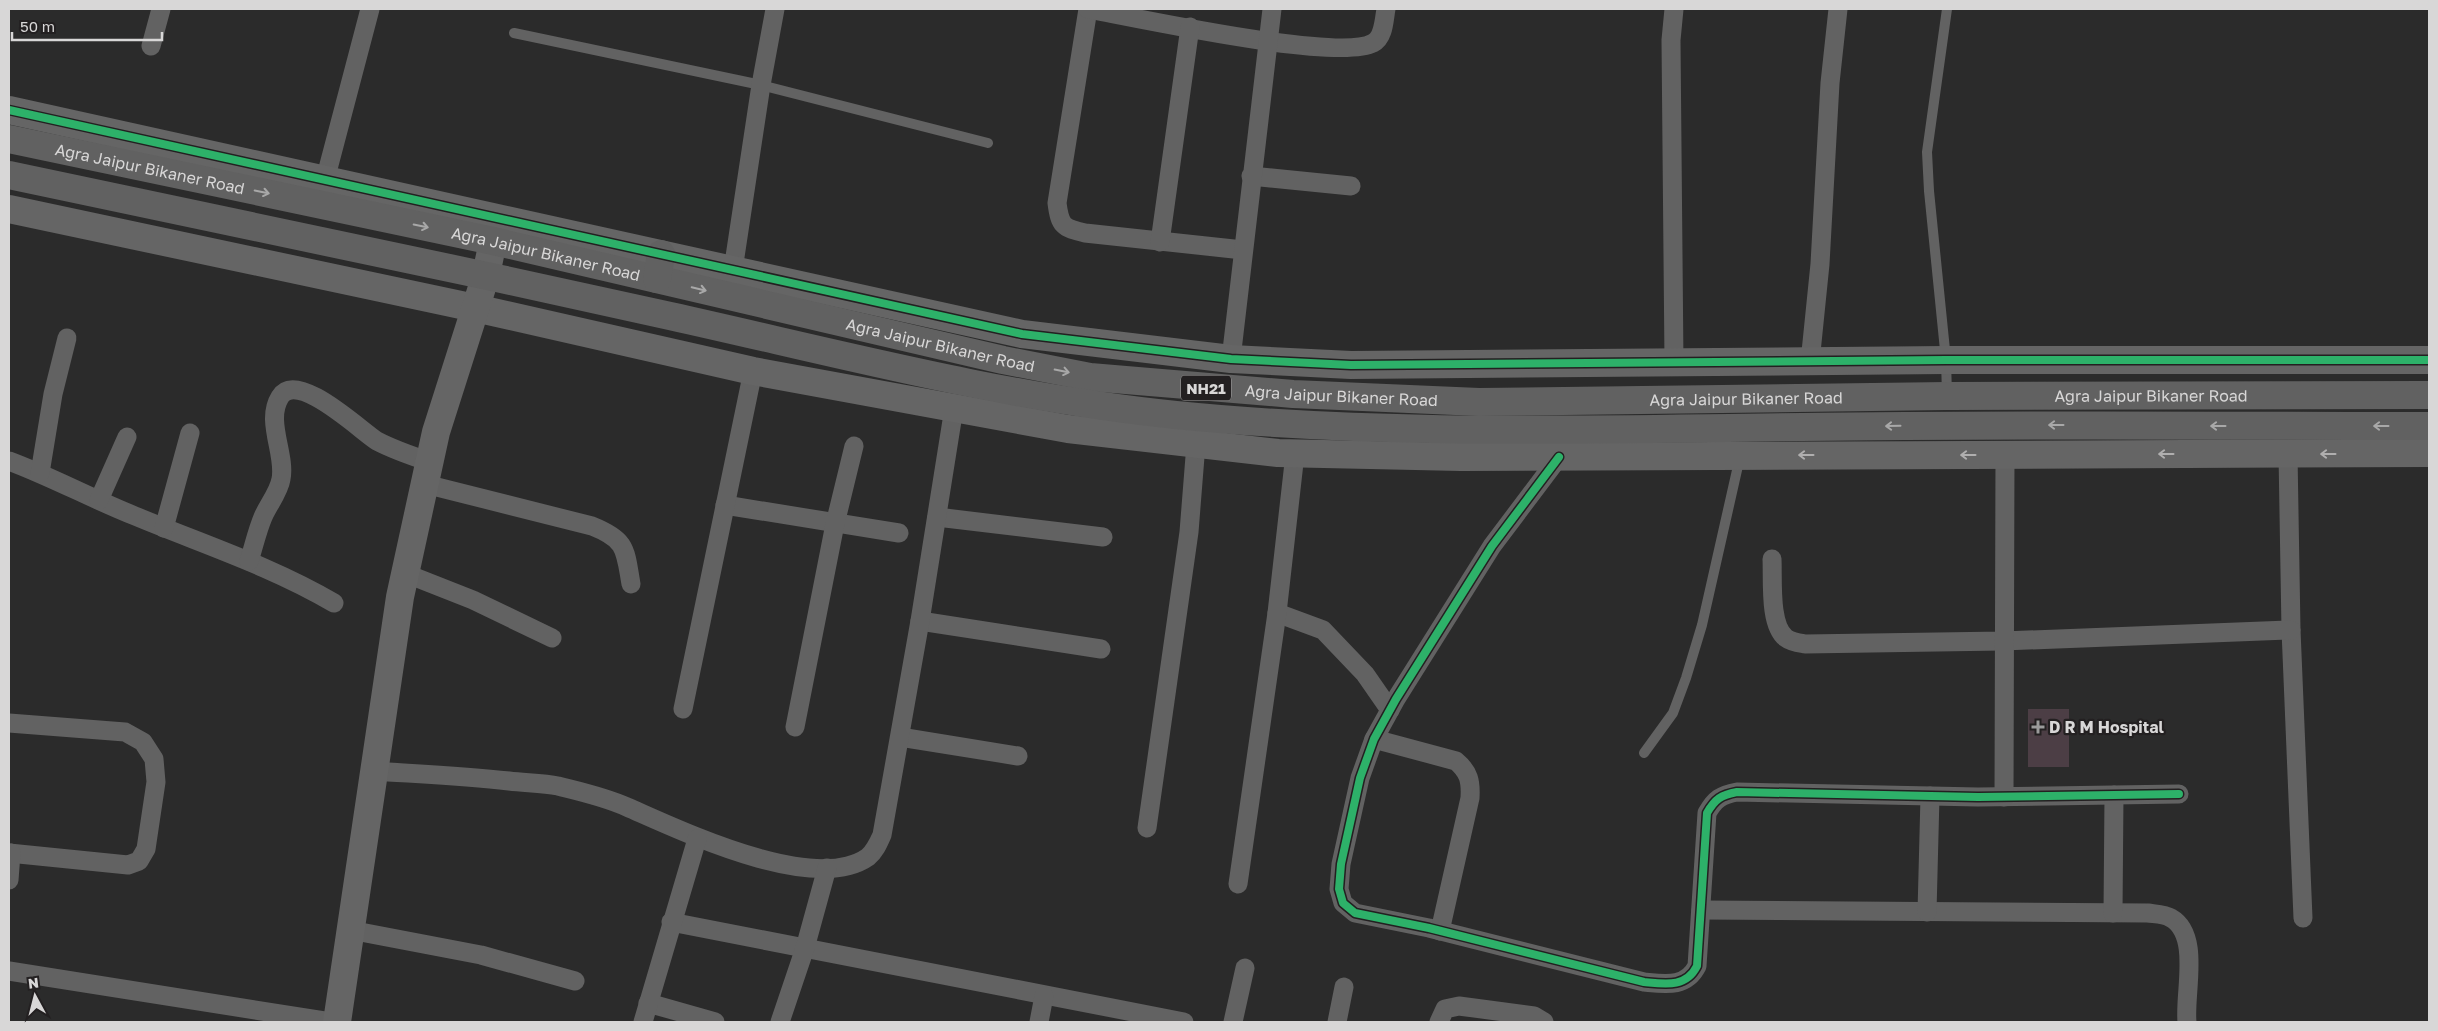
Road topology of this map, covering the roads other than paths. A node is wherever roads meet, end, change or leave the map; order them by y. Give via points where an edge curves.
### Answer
1 (161, 9) edge
2 (370, 9) edge
3 (775, 9) edge
4 (1088, 9) edge
5 (1272, 9) edge
6 (1386, 9) edge
7 (1674, 9) edge
8 (1838, 9) edge
9 (1947, 9) edge
10 (1172, 16) edge
11 (1190, 28) junction
12 (514, 33) dead end
13 (1266, 41) junction
14 (151, 46) dead end
15 (761, 85) junction
16 (9, 110) edge
17 (9, 139) edge
18 (988, 143) dead end
19 (9, 175) edge
20 (1251, 176) junction
21 (325, 180) junction
22 (1351, 186) dead end
23 (9, 210) edge
24 (493, 241) junction
25 (1160, 242) junction
26 (1243, 250) junction
27 (659, 267) junction
28 (733, 270) junction
29 (486, 275) junction
30 (475, 308) junction
31 (66, 338) dead end
32 (1231, 359) junction
33 (1946, 360) junction
34 (2429, 360) edge
35 (1810, 362) junction
36 (1674, 363) junction
37 (753, 371) junction
38 (2429, 395) edge
39 (1947, 396) junction
40 (954, 408) junction
41 (2429, 426) edge
42 (190, 433) dead end
43 (127, 437) dead end
44 (1196, 444) junction
45 (854, 446) dead end
46 (2429, 453) edge
47 (1295, 454) junction
48 (2005, 454) junction
49 (2288, 454) junction
50 (1741, 456) junction
51 (1559, 457) junction
52 (9, 461) edge
53 (40, 473) junction
54 (428, 473) junction
55 (99, 500) junction
56 (725, 505) junction
57 (937, 517) junction
58 (835, 524) junction
59 (164, 528) junction
60 (899, 533) dead end
61 (1103, 536) dead end
62 (1772, 559) dead end
63 (249, 561) junction
64 (631, 584) dead end
65 (404, 586) junction
66 (334, 603) dead end
67 (1277, 613) junction
68 (920, 621) junction
69 (2291, 630) junction
70 (552, 638) dead end
71 (2003, 642) junction
72 (1101, 649) dead end
73 (683, 710) dead end
74 (1390, 710) junction
75 (9, 723) edge
76 (794, 727) dead end
77 (900, 737) junction
78 (1374, 739) junction
79 (1644, 752) dead end
80 (1018, 756) dead end
81 (374, 771) junction
82 (2179, 794) dead end
83 (2114, 795) junction
84 (1930, 796) junction
85 (2004, 797) junction
86 (1147, 828) dead end
87 (697, 838) junction
88 (10, 853) edge
89 (827, 868) junction
90 (9, 880) edge
91 (1238, 884) dead end
92 (1701, 910) junction
93 (1927, 912) junction
94 (2112, 913) junction
95 (2303, 918) dead end
96 (671, 922) junction
97 (350, 930) junction
98 (1440, 931) junction
99 (805, 948) junction
100 (1245, 968) dead end
101 (9, 971) edge
102 (575, 981) dead end
103 (1344, 987) dead end
104 (1044, 996) junction
105 (648, 1003) junction
106 (2187, 1014) edge
107 (331, 1022) edge
108 (337, 1022) edge
109 (643, 1022) edge
110 (715, 1022) edge
111 (780, 1022) edge
112 (1039, 1022) edge
113 (1184, 1022) edge
114 (1233, 1022) edge
115 (1336, 1022) edge
116 (1439, 1022) edge
117 (1544, 1022) edge

1 - 14 street
2 - 21 street
3 - 15 street
4 - 10 street
4 - 25 street via 1058,203 1059,217 1068,229
5 - 13 street
6 - 13 street via 1376,42 1364,48
7 - 36 street via 1671,40
8 - 35 street
9 - 33 lane via 1927,152
10 - 11 street
11 - 13 street
11 - 25 street
12 - 15 lane
13 - 20 street
15 - 18 lane
15 - 28 street
16 - 21 street
17 -> 24 highway, Agra Jaipur Bikaner Road / NH21
19 - 29 highway, Agra Jaipur Bikaner Road / NH21
20 - 22 street
20 - 26 street
21 - 27 street
23 - 30 street
24 - 27 highway, Agra Jaipur Bikaner Road / NH21
24 - 29 street
25 - 26 street
26 - 32 street
27 - 28 street
27 -> 39 highway, Agra Jaipur Bikaner Road / NH21 via 1003,360 1090,376 1181,386 1479,402
28 - 32 street via 1022,334
29 - 30 street
41 -> 29 highway, Agra Jaipur Bikaner Road / NH21 via 1956,425 1486,430 1288,424 1173,415 988,387
30 - 37 street
30 - 54 street via 436,432
31 - 53 street
32 - 36 street via 1351,365
33 - 34 street
33 - 35 street
33 - 39 lane
35 - 36 street
37 - 40 street
37 - 56 street
38 - 39 highway, Agra Jaipur Bikaner Road / NH21
40 - 44 street via 1068,429
40 - 57 street
42 - 59 street
43 - 55 street
44 - 47 street
44 - 86 street via 1189,532
45 - 58 street
46 -> 49 street
47 - 51 street
47 - 67 street
49 -> 48 street
48 -> 50 street
48 - 71 street
49 - 69 street
50 - 51 street
50 - 79 lane via 1702,625 1686,678 1673,713
51 - 74 street via 1492,546
52 - 53 street
53 - 55 street
54 - 63 street via 376,440 337,408 306,393 284,392 275,424 283,469 281,482 262,518
54 - 64 street via 611,534 625,548
54 - 65 street
55 - 59 street
56 - 58 street
56 - 73 street
57 - 61 street
57 - 68 street
58 - 60 street
58 - 76 street
59 - 63 street
62 - 71 street via 1775,615 1778,629 1787,639 1805,644
63 - 66 street via 277,572
65 - 70 street via 473,600
65 - 81 street
67 - 74 street via 1323,630 1365,674
67 - 91 street
68 - 72 street
68 - 77 street
69 - 71 street
69 - 95 street
71 - 85 street
74 - 78 street
75 - 88 street via 126,732 143,742 154,759 156,782 146,849 139,861 128,865
77 - 80 street
77 - 89 street via 882,835 876,850 850,865
78 - 98 street via 1456,761 1465,769 1471,782
78 - 98 street via 1360,778 1341,864 1339,889 1343,903 1355,913
81 - 87 street via 555,786 626,806
81 - 97 street
82 - 83 street
83 - 85 street
83 - 94 street
84 - 85 street
84 - 92 street via 1724,794 1715,800 1707,813
84 - 93 street
87 - 89 street via 789,866
87 - 96 street
88 - 90 street
89 - 99 street
92 - 93 street
92 - 98 street via 1697,966 1683,982 1672,984 1644,982
93 - 94 street
94 - 106 street via 2170,917 2182,928 2188,940
96 - 99 street
96 - 105 street
97 - 102 street via 481,955
97 - 108 street
99 - 104 street
99 - 111 street
100 - 114 street
101 - 107 street
103 - 115 street
104 - 112 street
104 - 113 street
105 - 109 street
105 - 110 street
116 - 117 street via 1445,1010 1459,1006 1534,1016

